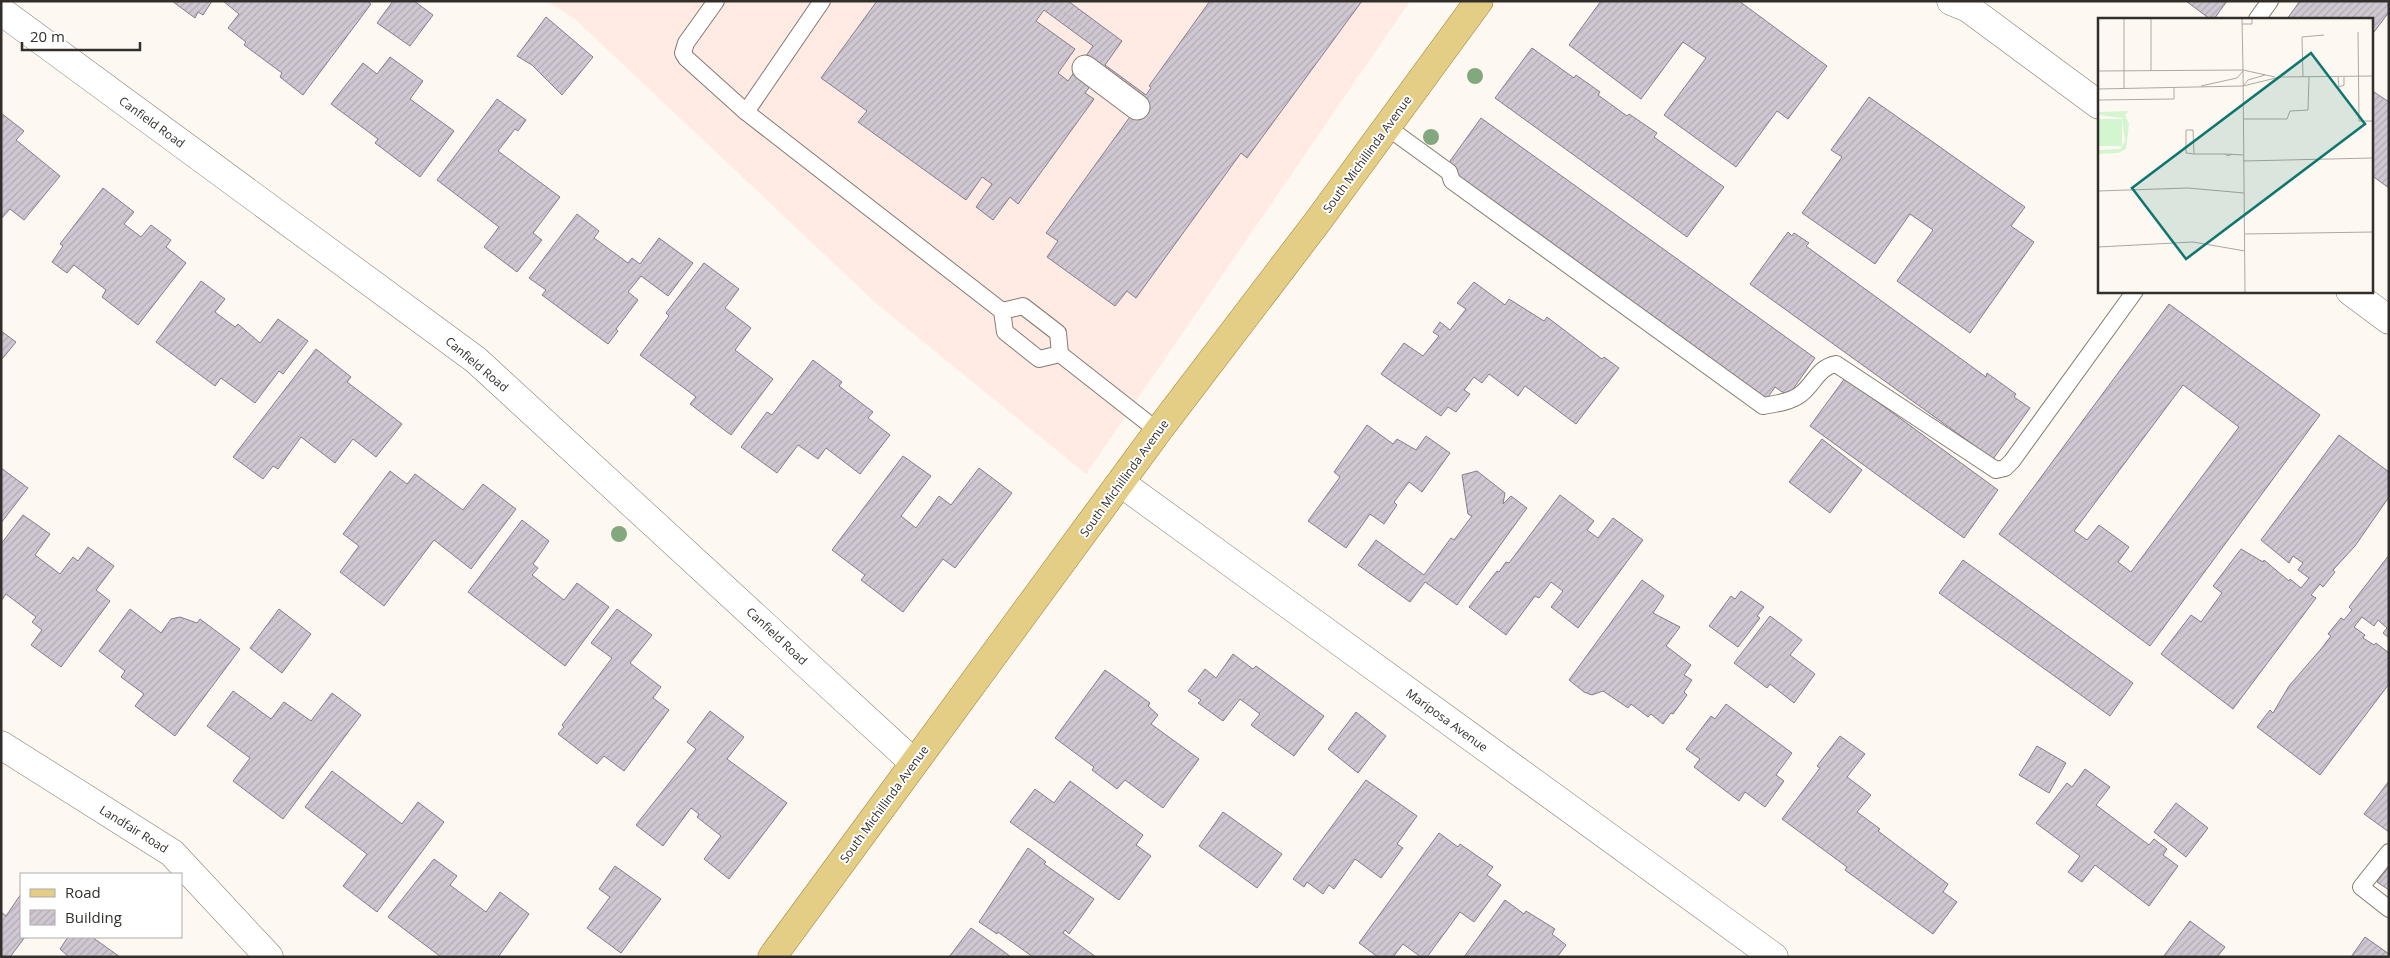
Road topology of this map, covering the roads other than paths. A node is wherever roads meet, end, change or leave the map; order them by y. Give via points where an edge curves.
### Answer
1 (716, 1) edge
2 (822, 1) edge
3 (1479, 1) edge
4 (2270, 1) edge
5 (1960, 4) edge
6 (1, 11) edge
7 (2258, 18) edge
8 (1085, 68) dead end
9 (2098, 104) edge
10 (1137, 106) dead end
11 (746, 112) junction
12 (1387, 127) junction
13 (2134, 292) edge
14 (2351, 292) edge
15 (1002, 311) junction
16 (2389, 320) edge
17 (1060, 354) junction
18 (1158, 431) junction
19 (1121, 483) junction
20 (1, 745) edge
21 (914, 763) junction
22 (2389, 852) edge
23 (2389, 909) edge
24 (269, 957) edge
25 (772, 957) edge
26 (1774, 957) edge

1 - 11 lane via 686,43 683,53
2 - 11 lane
3 - 12 main road, South Michillinda Avenue
4 - 7 lane
5 - 9 street
6 - 21 street, Canfield Road via 476,360
8 - 10 street
11 - 15 lane
12 - 13 lane via 1450,172 1452,181 1763,406 1801,394 1817,374 1836,364 1996,470 2005,468 2012,461
12 - 18 main road, South Michillinda Avenue
14 - 16 street
15 - 17 lane via 1005,332 1039,359
15 - 17 lane via 1023,306 1040,318 1058,334
17 - 18 lane
18 - 19 main road, South Michillinda Avenue
19 - 21 main road, South Michillinda Avenue
19 - 26 street, Mariposa Avenue
20 - 24 street, Landfair Road via 172,853
21 - 25 main road, South Michillinda Avenue
22 - 23 lane via 2361,887

